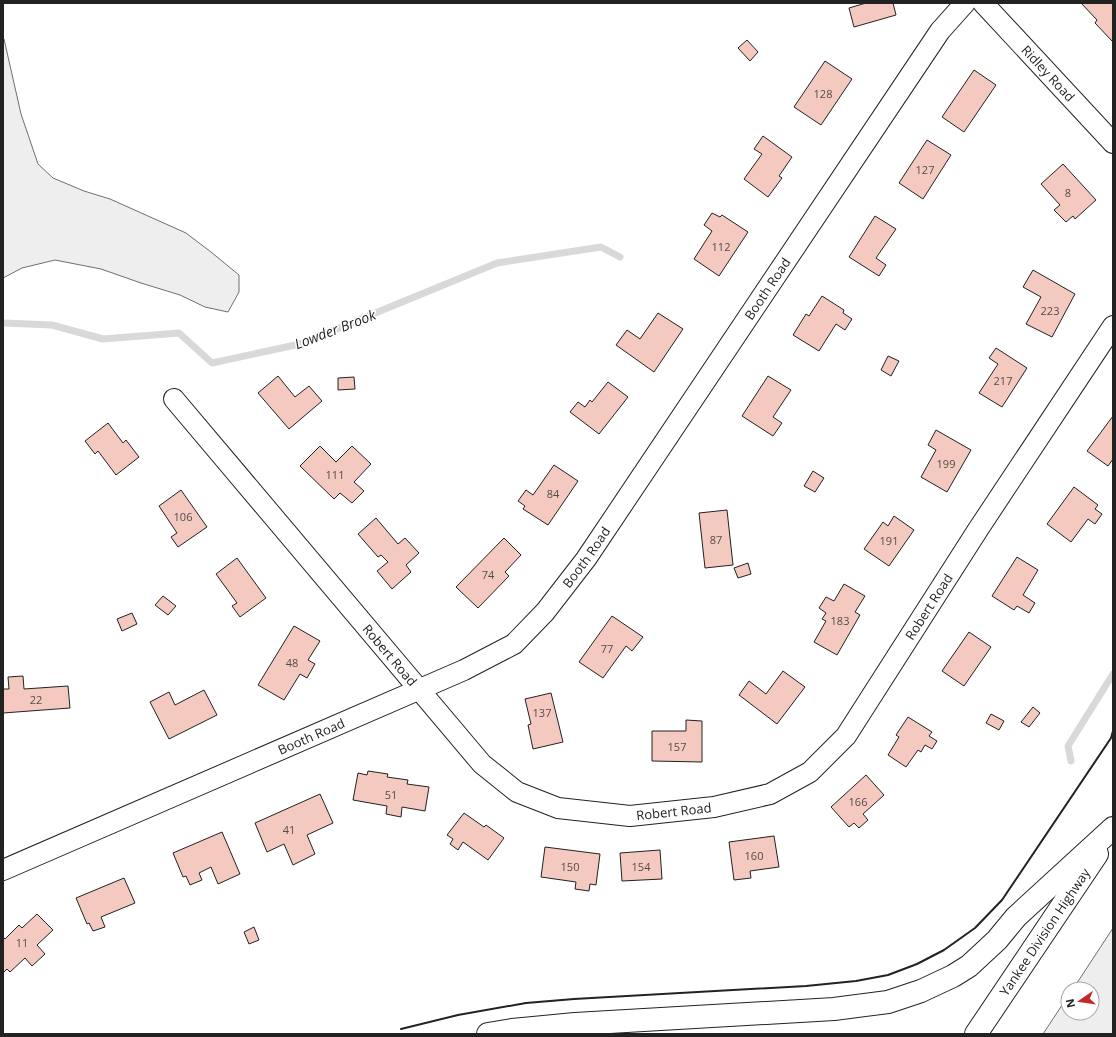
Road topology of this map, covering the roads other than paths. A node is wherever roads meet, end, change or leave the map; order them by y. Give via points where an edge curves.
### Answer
1 (965, 3) edge
2 (983, 3) edge
3 (1113, 143) edge
4 (1113, 326) edge
5 (174, 399) dead end
6 (419, 689) junction
7 (1113, 829) edge
8 (3, 870) edge
9 (488, 1034) edge
10 (976, 1034) edge

1 - 6 street, Booth Road via 940,31 590,553 545,612 514,644 464,670
2 - 3 street, Ridley Road
4 - 6 street, Robert Road via 978,528 846,736 810,772 770,794 714,807 630,816 558,808 517,792 482,764
5 - 6 street, Robert Road
6 - 8 street, Booth Road
7 - 9 highway via 1016,916 969,966 921,991 888,1002 841,1009 575,1024
7 - 10 highway, Yankee Division Highway

